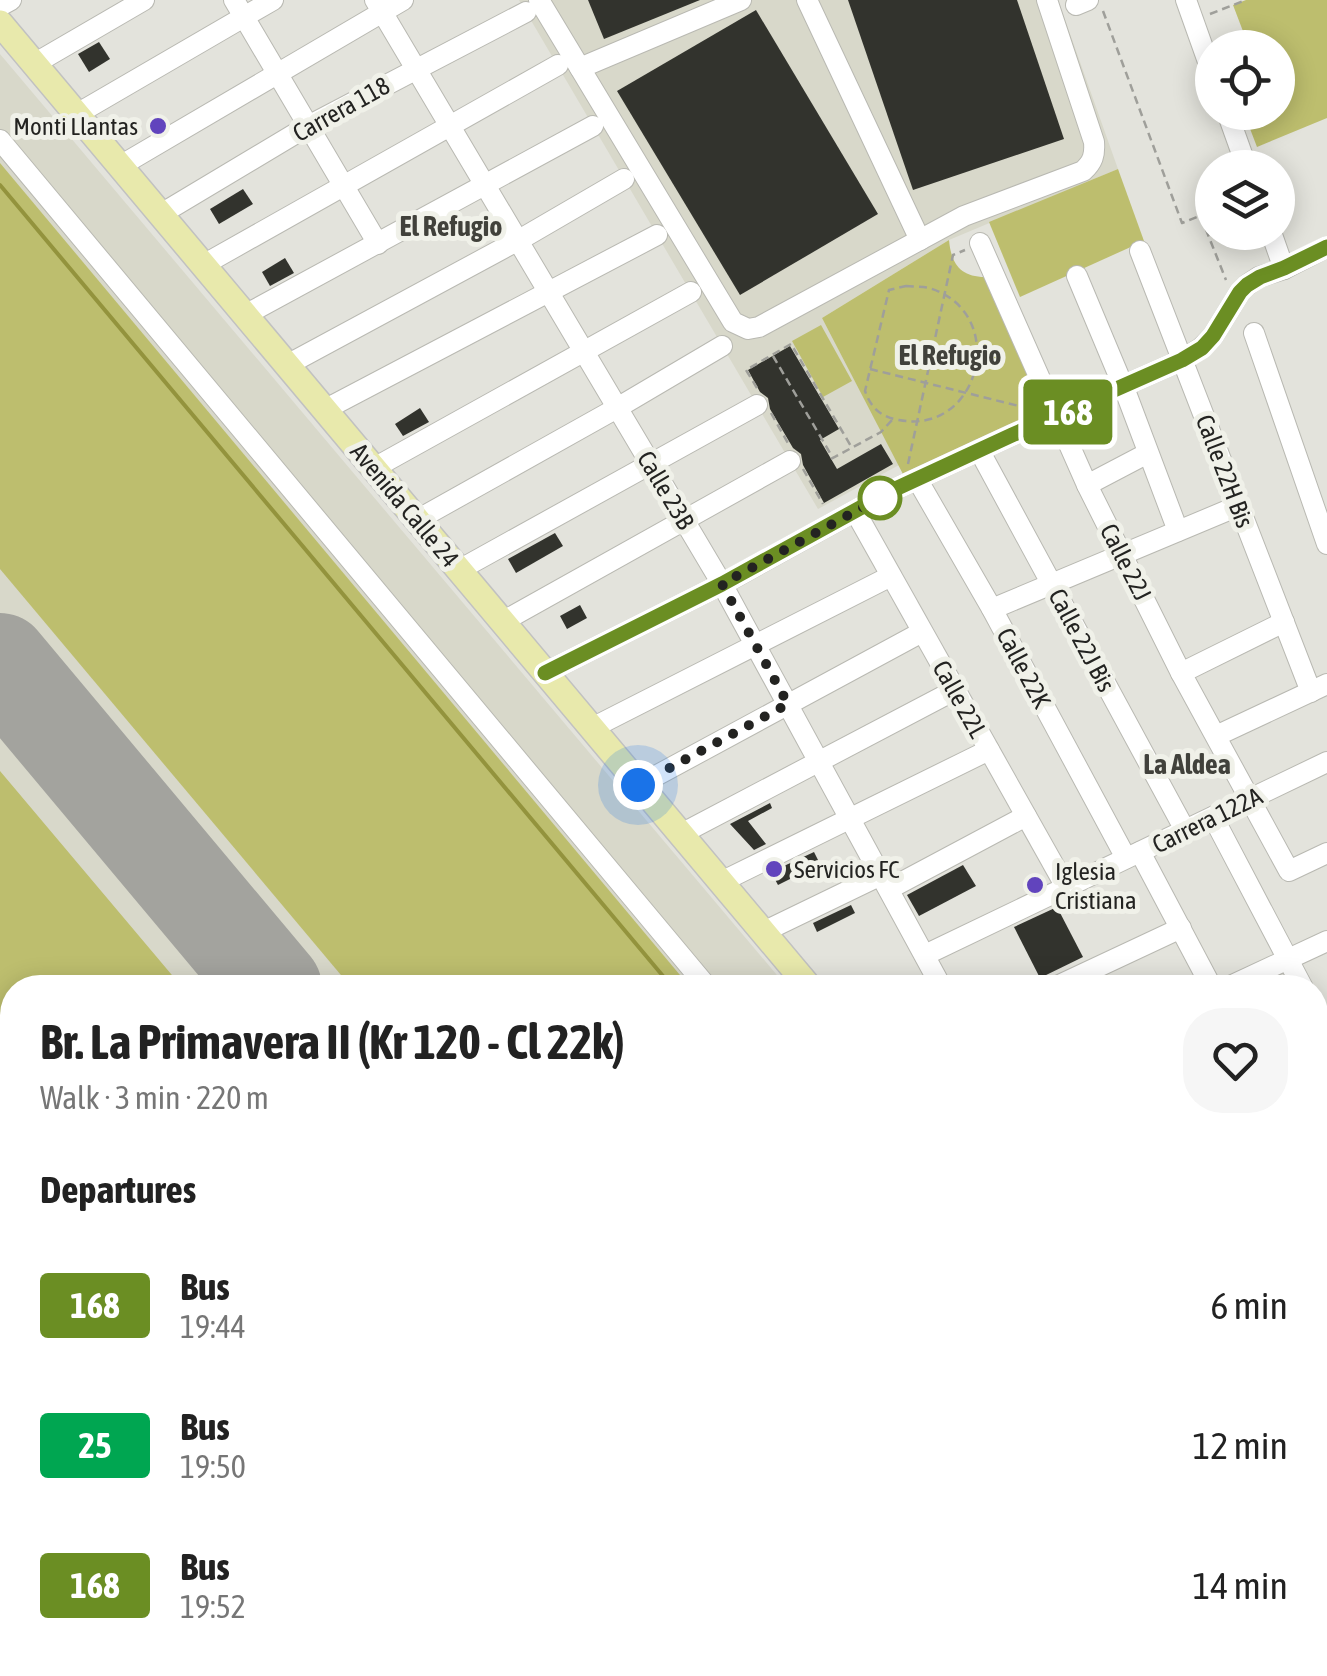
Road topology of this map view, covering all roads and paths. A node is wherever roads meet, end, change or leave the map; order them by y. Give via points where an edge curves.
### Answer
1 (10, 0) edge
2 (144, 0) edge
3 (273, 0) edge
4 (403, 0) edge
5 (741, 0) edge
6 (807, 0) edge
7 (1047, 0) edge
8 (1099, 0) edge
9 (1246, 0) edge
10 (0, 6) edge
11 (379, 6) edge
12 (533, 6) edge
13 (239, 8) edge
14 (1190, 10) edge
15 (0, 23) edge
16 (34, 64) junction
17 (558, 65) dead end
18 (415, 68) junction
19 (580, 68) junction
20 (278, 74) junction
21 (76, 114) junction
22 (449, 125) junction
23 (308, 126) junction
24 (593, 126) dead end
25 (0, 140) edge
26 (120, 166) junction
27 (624, 179) dead end
28 (343, 185) junction
29 (485, 186) junction
30 (161, 214) junction
31 (1195, 218) edge
32 (657, 235) dead end
33 (517, 240) junction
34 (920, 240) junction
35 (980, 243) joint
36 (378, 244) junction
37 (1327, 247) edge
38 (1214, 250) edge
39 (1277, 250) edge
40 (1140, 251) dead end
41 (203, 265) junction
42 (1284, 268) junction
43 (1077, 276) dead end
44 (690, 292) dead end
45 (549, 293) junction
46 (944, 296) junction
47 (1234, 301) junction
48 (245, 315) junction
49 (1254, 333) dead end
50 (722, 346) dead end
51 (584, 351) junction
52 (772, 354) junction
53 (1182, 360) junction
54 (286, 364) junction
55 (870, 369) junction
56 (926, 382) junction
57 (1123, 387) junction
58 (966, 392) junction
59 (759, 398) junction
60 (617, 408) junction
61 (324, 410) junction
62 (1058, 416) junction
63 (894, 418) junction
64 (918, 420) junction
65 (852, 448) junction
66 (979, 450) junction
67 (1148, 453) junction
68 (796, 461) junction
69 (651, 464) junction
70 (374, 468) junction
71 (910, 482) junction
72 (1086, 485) junction
73 (823, 504) dead end
74 (1238, 506) junction
75 (854, 511) junction
76 (417, 520) junction
77 (684, 521) junction
78 (1178, 532) junction
79 (1327, 544) edge
80 (1123, 554) junction
81 (459, 570) junction
82 (891, 576) junction
83 (722, 584) junction
84 (1052, 584) junction
85 (992, 610) junction
86 (502, 622) junction
87 (1284, 622) junction
88 (922, 632) junction
89 (755, 645) junction
90 (545, 673) junction
91 (1181, 673) junction
92 (1319, 688) edge
93 (955, 690) junction
94 (788, 704) junction
95 (592, 728) junction
96 (1216, 736) junction
97 (988, 750) junction
98 (819, 762) junction
99 (1327, 762) edge
100 (638, 785) junction
101 (1250, 799) junction
102 (1026, 816) junction
103 (1213, 817) junction
104 (850, 818) junction
105 (1185, 830) junction
106 (681, 834) junction
107 (1327, 854) edge
108 (1133, 855) junction
109 (721, 882) junction
110 (885, 882) junction
111 (1066, 887) junction
112 (1181, 928) junction
113 (763, 932) junction
114 (1327, 941) edge
115 (925, 955) junction
116 (1288, 959) junction
117 (697, 975) edge
118 (799, 975) edge
119 (935, 975) edge
120 (1081, 975) edge
121 (1205, 975) edge
122 (1254, 975) edge
123 (1296, 975) edge

1 - 10 street
2 - 16 street
3 - 13 street
4 - 11 street
5 - 19 street
6 - 34 street
7 - 34 street via 1094,142 1090,164
8 - 31 path via 1182,223
9 - 14 path
11 - 18 street, Calle 23B
11 - 20 street
12 - 18 street, Carrera 118
12 - 19 street
13 - 20 street
13 - 21 street
15 - 16 main road, Avenida Calle 24
16 - 21 main road, Avenida Calle 24
17 - 22 street
18 - 22 street, Calle 23B
18 - 23 street, Carrera 118
19 - 34 street via 733,322 759,327
20 - 23 street
20 - 26 street
21 - 26 main road, Avenida Calle 24
22 - 28 street
22 - 29 street, Calle 23B
23 - 28 street
23 - 30 street, Carrera 118
24 - 29 street
25 - 117 street
26 - 30 main road, Avenida Calle 24
27 - 33 street
28 - 36 street
28 - 41 street
29 - 33 street, Calle 23B
29 - 36 street
30 - 41 main road, Avenida Calle 24
32 - 45 street
33 - 45 street, Calle 23B
33 - 54 street
35 - 46 path via 953,254
35 - 62 street, Calle 22J
36 - 48 street
37 - 42 street
38 - 47 path
39 - 42 street
40 - 53 street, Calle 22H Bis
41 - 48 main road, Avenida Calle 24
42 - 47 street via 1247,285
43 - 57 street
44 - 51 street
45 - 51 street, Calle 23B
45 - 61 street
46 - 55 path via 929,288 889,290
46 - 56 path
46 - 58 path via 966,315 976,336 978,359
47 - 53 street via 1213,336
48 - 54 main road, Avenida Calle 24
49 - 79 street
50 - 60 street
51 - 60 street, Calle 23B
51 - 70 street
52 - 59 path via 746,370
52 - 65 path via 791,344
52 - 65 path via 832,459
53 - 57 street
53 - 74 street, Calle 22H Bis
54 - 61 main road, Avenida Calle 24
55 - 56 path
55 - 63 path via 866,396
56 - 58 path
56 - 64 path
57 - 62 street
57 - 67 street
58 - 62 path
58 - 64 path via 944,413
59 - 68 path
59 - 69 street
60 - 69 street, Calle 23B
60 - 76 street
61 - 70 main road, Avenida Calle 24
62 - 66 street
62 - 72 street, Calle 22J
63 - 64 path
63 - 65 path
64 - 71 path
66 - 71 street
66 - 84 street, Calle 22J Bis
67 - 72 street
67 - 78 street
68 - 73 path
68 - 77 street
69 - 77 street, Calle 23B
69 - 81 street
70 - 76 main road, Avenida Calle 24
71 - 75 street
71 - 85 street, Calle 22K
72 - 80 street, Calle 22J
74 - 78 street
74 - 87 street, Calle 22H Bis
75 - 82 street, Calle 22L
75 - 83 street
76 - 81 main road, Avenida Calle 24
77 - 83 street, Calle 23B
77 - 86 street
78 - 80 street
80 - 84 street
80 - 91 street, Calle 22J
81 - 86 main road, Avenida Calle 24
82 - 88 street, Calle 22L
82 - 89 street
83 - 89 street, Calle 23B
83 - 90 street
84 - 85 street
84 - 105 street, Calle 22J Bis
85 - 108 street, Calle 22K
86 - 90 main road, Avenida Calle 24
87 - 91 street
87 - 92 street, Calle 22H Bis
88 - 93 street, Calle 22L
88 - 94 street
89 - 94 street, Calle 23B
89 - 95 street
90 - 95 main road, Avenida Calle 24
91 - 96 street, Calle 22J
92 - 96 street
93 - 97 street, Calle 22L
93 - 98 street
94 - 98 street, Calle 23B
94 - 100 street
95 - 100 main road, Avenida Calle 24
96 - 101 street, Calle 22J
97 - 102 street, Calle 22L
97 - 104 street
98 - 104 street, Calle 23B
98 - 106 street
99 - 101 street, Carrera 122A
100 - 106 main road, Avenida Calle 24
101 - 103 street, Carrera 122A
101 - 107 street, Calle 22J via 1290,871
102 - 110 street
102 - 111 street, Calle 22L
103 - 105 street, Carrera 122A
103 - 116 street
104 - 109 street
104 - 110 street, Calle 23B
105 - 108 street, Carrera 122A
106 - 109 main road, Avenida Calle 24
108 - 111 street, Carrera 122A
108 - 112 street, Calle 22K
109 - 113 main road, Avenida Calle 24
110 - 113 street
110 - 115 street, Calle 23B
111 - 115 street, Carrera 122A
112 - 120 street
112 - 121 street, Calle 22K
113 - 118 main road, Avenida Calle 24
114 - 116 street
115 - 119 street, Calle 23B
116 - 122 street
116 - 123 street

